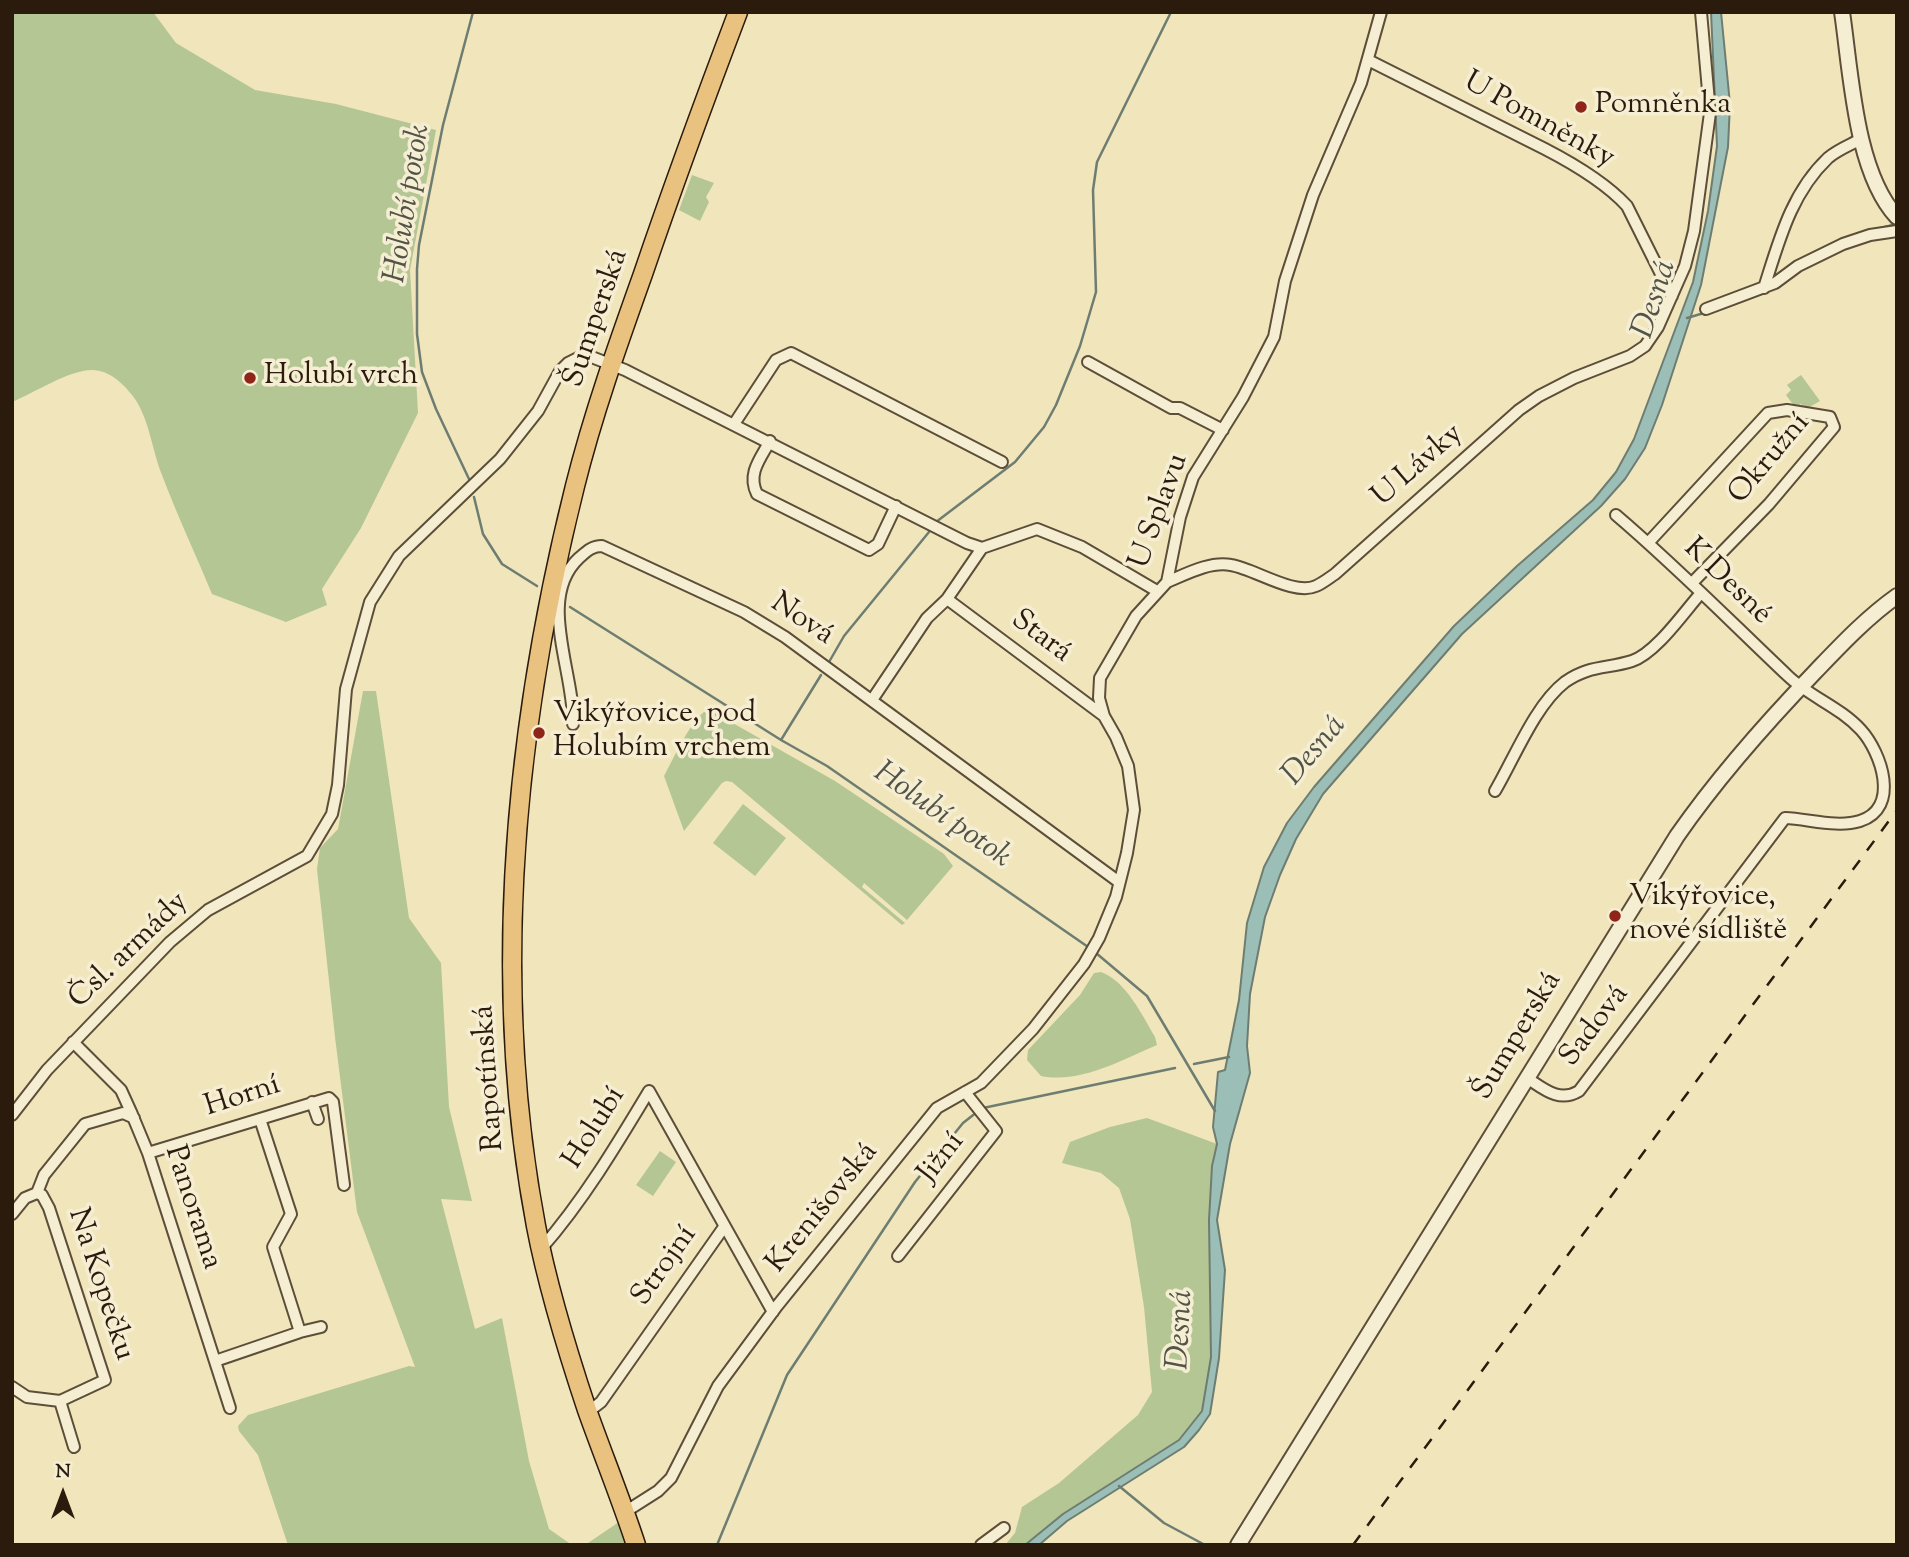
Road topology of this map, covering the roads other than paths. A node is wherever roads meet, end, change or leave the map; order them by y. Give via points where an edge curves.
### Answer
1 (738, 12) edge
2 (1381, 12) edge
3 (1701, 12) edge
4 (1842, 12) edge
5 (1368, 60) junction
6 (1861, 139) junction
7 (1896, 216) edge
8 (1897, 231) edge
9 (1769, 286) junction
10 (1672, 296) junction
11 (1706, 309) dead end
12 (1088, 362) dead end
13 (611, 363) junction
14 (734, 424) junction
15 (1223, 430) junction
16 (770, 441) junction
17 (1002, 462) dead end
18 (896, 506) junction
19 (1616, 515) dead end
20 (1648, 543) junction
21 (982, 548) junction
22 (1167, 582) junction
23 (1692, 583) junction
24 (1157, 592) junction
25 (1701, 593) junction
26 (550, 594) joint
27 (1897, 596) edge
28 (947, 599) junction
29 (1801, 687) junction
30 (872, 700) junction
31 (1104, 716) junction
32 (573, 724) dead end
33 (1495, 792) dead end
34 (1119, 882) junction
35 (1088, 959) joint
36 (73, 1042) junction
37 (1527, 1078) junction
38 (965, 1092) junction
39 (312, 1102) junction
40 (12, 1115) edge
41 (134, 1118) junction
42 (260, 1119) junction
43 (318, 1119) dead end
44 (148, 1153) junction
45 (344, 1185) dead end
46 (37, 1193) junction
47 (12, 1214) edge
48 (724, 1227) junction
49 (541, 1249) junction
50 (898, 1256) dead end
51 (773, 1312) junction
52 (321, 1326) dead end
53 (300, 1332) junction
54 (215, 1360) junction
55 (12, 1387) edge
56 (60, 1401) junction
57 (230, 1408) dead end
58 (588, 1412) junction
59 (74, 1447) dead end
60 (625, 1512) junction
61 (1004, 1528) dead end
62 (636, 1545) edge
63 (981, 1545) edge
64 (1238, 1545) edge

1 - 13 main road, Šumperská
2 - 5 street, U Splavu
3 - 10 street via 1710,113 1695,231
4 - 6 street
5 - 10 street, U Pomněnky via 1557,155 1617,194 1628,206
5 - 15 street, U Splavu via 1313,195 1285,281 1274,337
6 - 7 street via 1878,191
6 - 9 street via 1830,156 1805,183 1785,222
8 - 9 street via 1829,250
9 - 11 street
10 - 22 street, U Lávky via 1645,346 1557,386 1519,410 1335,574 1314,587 1279,582 1230,565 1199,569
12 - 15 street, U Splavu via 1171,408 1180,408
13 - 14 street
13 - 26 main road, Šumperská
13 - 36 street, Čsl. armády via 584,357 562,368 525,429 399,556 370,602 346,690 332,814 307,856 208,910 170,942
14 - 16 street
14 - 17 street via 776,360 791,353
15 - 22 street, U Splavu via 1193,477
16 - 18 street
16 - 18 street via 752,474 757,494 869,550 878,544
18 - 21 street
19 - 20 street, K Desné
20 - 23 street, K Desné
20 - 23 street, Okružní via 1768,413 1787,410 1830,417 1834,427 1769,504
21 - 24 street via 1037,529 1082,547
21 - 28 street
22 - 24 street, U Splavu
23 - 25 street, K Desné
24 - 31 street, U Splavu via 1136,615 1100,678
25 - 29 street, K Desné
25 - 33 street via 1648,652 1634,660 1588,669 1564,683 1541,710
26 - 49 main road, Rapotínská via 523,771 513,960 518,1105
27 - 29 street, Šumperská via 1851,634
28 - 30 street via 927,618
28 - 31 street, Stará
29 - 37 street, Šumperská via 1727,768 1677,836
29 - 37 street, Sadová via 1862,732 1884,780 1881,803 1860,821 1786,818 1582,1088 1573,1094 1555,1095
30 - 32 street, Nová via 744,612 609,548 594,546 565,573 558,620
30 - 34 street, Nová
31 - 34 street, U Splavu via 1128,766 1134,810
34 - 35 street, U Splavu
35 - 38 street, Krenišovská via 1033,1029 981,1083
36 - 40 street, Čsl. armády
36 - 41 street, Panorama via 121,1090
37 - 64 street, Šumperská
38 - 50 street, Jižní via 996,1131
38 - 51 street, Krenišovská via 937,1108
39 - 42 street, Horní
39 - 43 street, Horní
39 - 45 street, Horní via 329,1098 333,1102
41 - 44 street, Panorama
41 - 46 street, Na Kopečku via 123,1113 85,1124 44,1175
42 - 44 street, Horní
42 - 53 street via 291,1214 273,1247
44 - 54 street, Panorama
46 - 47 street, Na Kopečku via 25,1198
46 - 56 street, Na Kopečku via 49,1208 105,1380
48 - 49 street, Holubí via 649,1091 564,1223
48 - 51 street, Strojní
48 - 58 street, Strojní via 601,1402
49 - 58 main road, Rapotínská
51 - 60 street, Krenišovská via 718,1386 671,1478
52 - 53 street
53 - 54 street
54 - 57 street, Panorama
55 - 56 street via 27,1397
56 - 59 street
58 - 60 main road, Rapotínská
60 - 62 main road, Rapotínská
61 - 63 street

